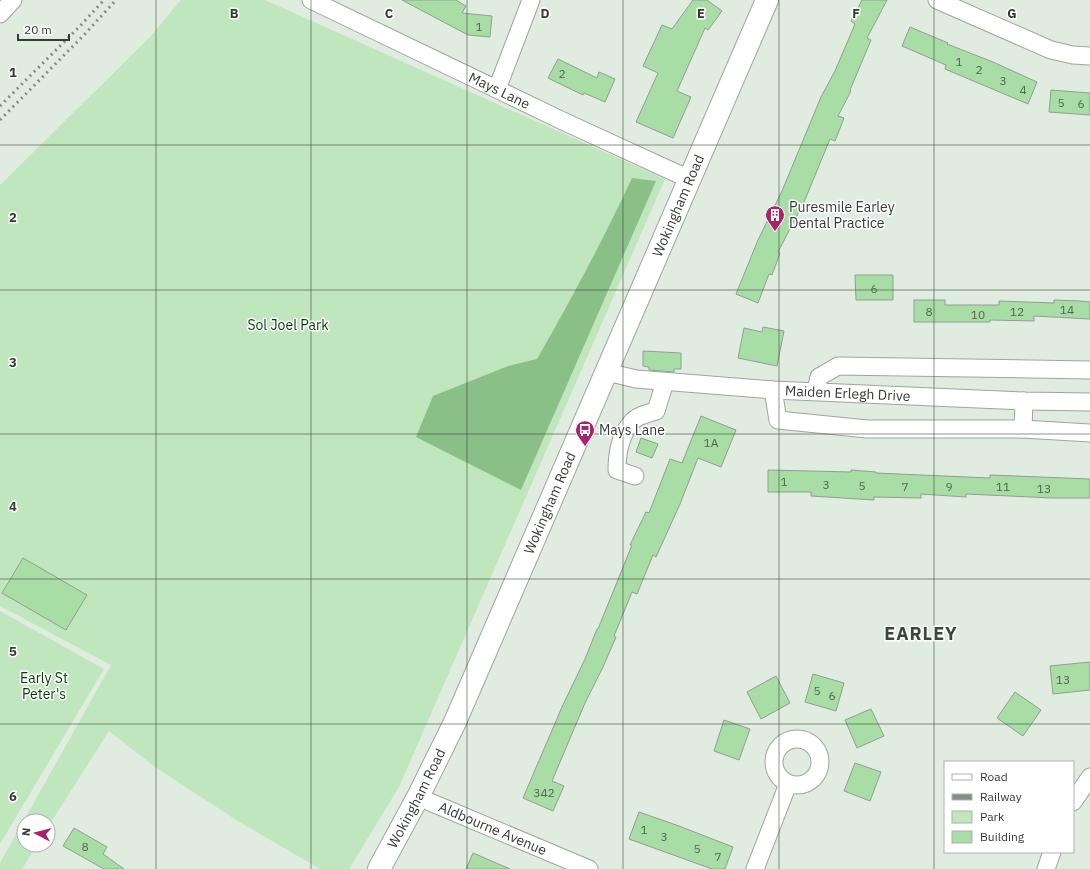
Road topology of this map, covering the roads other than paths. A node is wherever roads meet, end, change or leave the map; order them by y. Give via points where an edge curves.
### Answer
1 (13, 0) edge
2 (311, 0) edge
3 (531, 0) edge
4 (767, 0) edge
5 (937, 0) edge
6 (0, 14) edge
7 (1090, 56) edge
8 (497, 88) junction
9 (689, 179) junction
10 (1090, 370) edge
11 (607, 372) junction
12 (665, 382) junction
13 (773, 390) junction
14 (816, 391) junction
15 (1024, 401) junction
16 (1090, 402) edge
17 (1023, 429) junction
18 (1090, 434) edge
19 (636, 476) dead end
20 (1090, 777) edge
21 (788, 784) dead end
22 (418, 797) junction
23 (1074, 801) edge
24 (1052, 853) edge
25 (379, 869) edge
26 (589, 869) edge
27 (755, 869) edge
28 (1046, 869) edge

1 - 6 street
2 - 8 street, Mays Lane
3 - 8 street
4 - 9 main road, Wokingham Road
5 - 7 street via 1051,50
8 - 9 street, Mays Lane
9 - 11 main road, Wokingham Road
10 - 14 street via 838,366 819,377
11 - 12 street, Maiden Erlegh Drive
11 - 22 main road, Wokingham Road via 470,688
12 - 13 street, Maiden Erlegh Drive
12 - 19 street via 656,411 631,422 617,452 617,470
13 - 14 street, Maiden Erlegh Drive
13 - 17 street via 778,420 867,429
14 - 15 street, Maiden Erlegh Drive
15 - 16 street, Maiden Erlegh Drive
15 - 17 street
17 - 18 street
20 - 23 street
21 - 27 street
22 - 25 main road, Wokingham Road
22 - 26 street, Aldbourne Avenue
24 - 28 street

